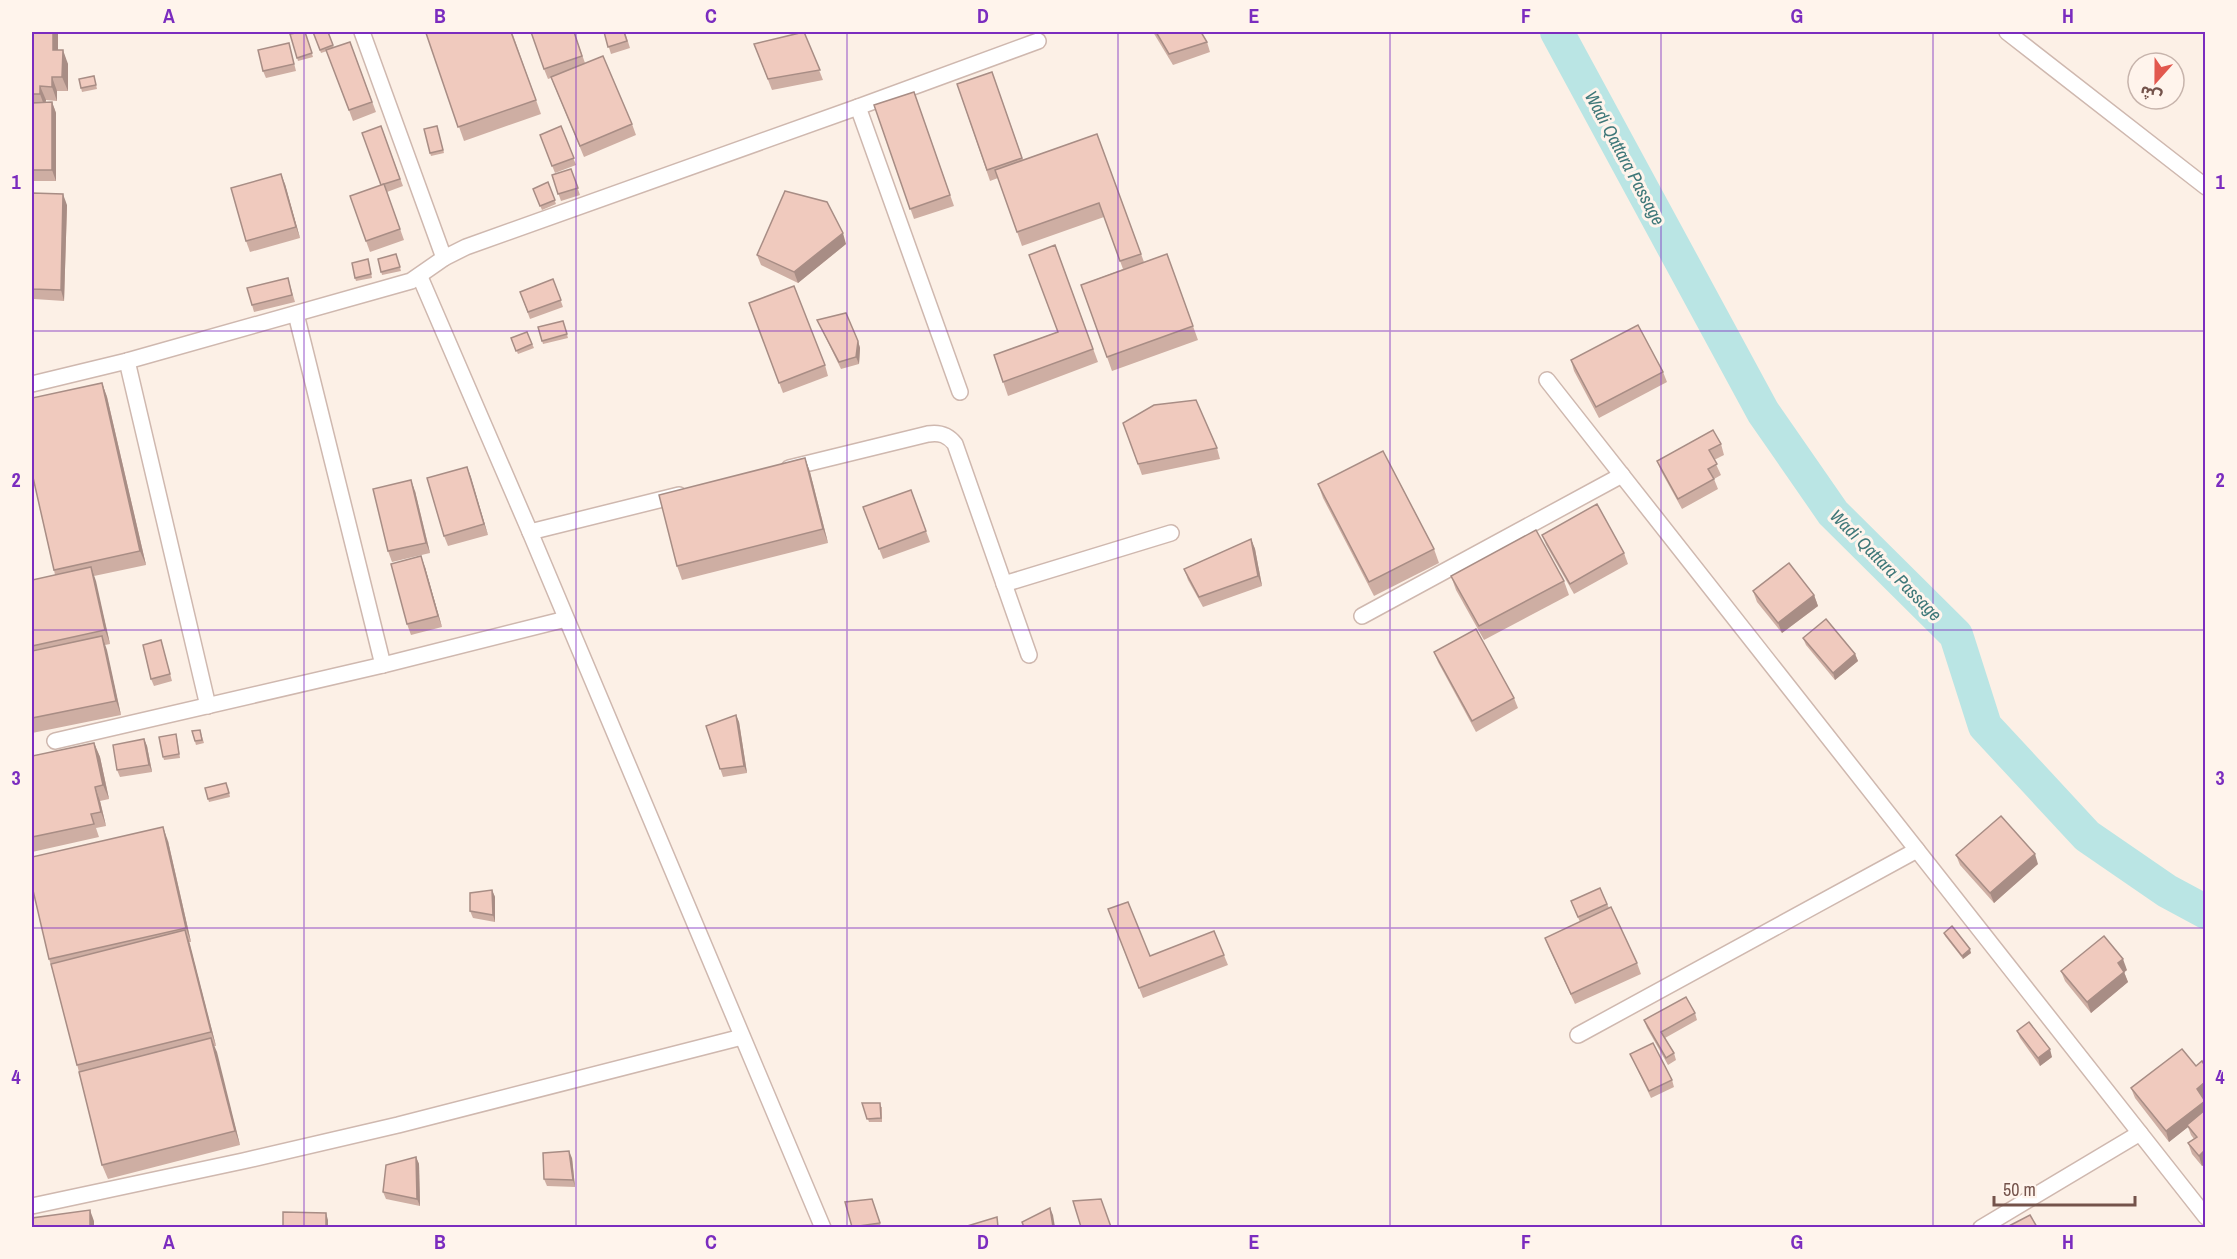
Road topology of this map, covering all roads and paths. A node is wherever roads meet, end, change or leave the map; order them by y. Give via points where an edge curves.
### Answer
1 (362, 32) edge
2 (2007, 32) edge
3 (1038, 41) dead end
4 (858, 107) junction
5 (2205, 187) edge
6 (444, 258) junction
7 (420, 277) junction
8 (296, 314) junction
9 (127, 361) junction
10 (1547, 380) dead end
11 (32, 384) edge
12 (960, 392) dead end
13 (777, 471) edge
14 (1622, 474) junction
15 (696, 491) edge
16 (530, 532) junction
17 (1171, 533) dead end
18 (1004, 584) junction
19 (1362, 616) dead end
20 (566, 619) junction
21 (1029, 655) dead end
22 (383, 665) junction
23 (208, 706) junction
24 (55, 741) dead end
25 (1917, 850) junction
26 (1578, 1035) dead end
27 (742, 1037) junction
28 (2140, 1133) junction
29 (32, 1206) edge
30 (2205, 1217) edge
31 (824, 1227) edge
32 (1981, 1227) edge

1 - 6 street
2 - 5 street
3 - 4 street
4 - 6 street
4 - 12 street
6 - 7 street
7 - 8 street
7 - 16 street
8 - 9 street
8 - 22 street
9 - 11 street
9 - 23 street
10 - 14 street
13 - 18 street via 928,434 944,434 955,444
14 - 19 street
14 - 25 street
15 - 16 street
16 - 20 street
17 - 18 street
18 - 21 street
20 - 22 street
20 - 27 street
22 - 23 street
23 - 24 street
25 - 26 street
25 - 28 street
27 - 29 street via 398,1125
27 - 31 street
28 - 30 street
28 - 32 street

